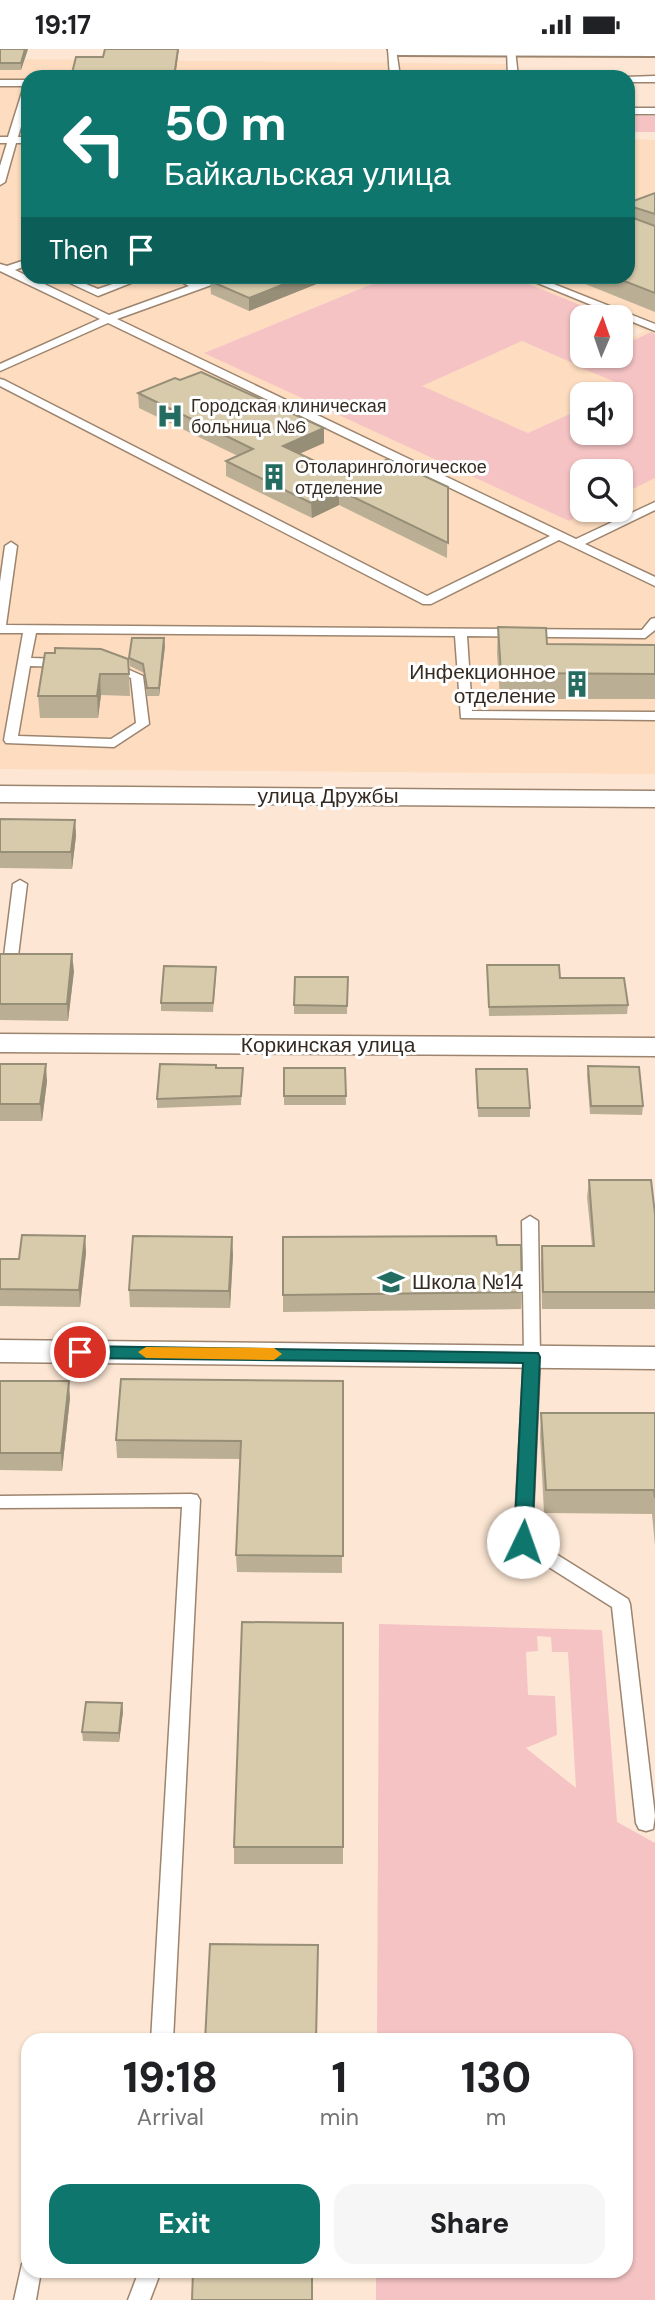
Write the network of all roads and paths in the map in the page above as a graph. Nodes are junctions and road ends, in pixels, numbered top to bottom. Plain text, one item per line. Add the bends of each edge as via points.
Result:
1 (392, 49) edge
2 (399, 49) edge
3 (512, 50) edge
4 (655, 50) edge
5 (394, 70) edge
6 (513, 70) edge
7 (635, 79) edge
8 (655, 79) edge
9 (0, 83) edge
10 (21, 84) edge
11 (635, 111) edge
12 (655, 111) edge
13 (21, 112) edge
14 (0, 140) edge
15 (14, 140) junction
16 (21, 140) edge
17 (0, 182) edge
18 (21, 264) edge
19 (3, 268) edge
20 (21, 277) edge
21 (36, 284) edge
22 (78, 284) edge
23 (122, 284) edge
24 (193, 284) edge
25 (204, 284) edge
26 (545, 284) edge
27 (198, 286) junction
28 (109, 319) junction
29 (655, 328) edge
30 (0, 368) edge
31 (0, 382) edge
32 (655, 505) edge
33 (559, 535) junction
34 (576, 544) junction
35 (11, 546) dead end
36 (655, 582) edge
37 (655, 622) edge
38 (0, 628) edge
39 (30, 629) junction
40 (461, 633) junction
41 (650, 634) edge
42 (24, 662) junction
43 (655, 716) edge
44 (0, 794) edge
45 (655, 799) edge
46 (20, 884) dead end
47 (0, 915) edge
48 (16, 915) junction
49 (10, 956) edge
50 (0, 1043) edge
51 (655, 1047) edge
52 (530, 1221) dead end
53 (0, 1351) edge
54 (532, 1357) junction
55 (655, 1358) edge
56 (0, 1501) edge
57 (646, 1823) dead end
58 (162, 2033) edge
59 (29, 2278) edge
60 (147, 2278) edge
61 (25, 2300) edge
62 (139, 2300) edge

1 - 5 lane
2 - 3 main road
3 - 4 main road
3 - 6 lane
7 - 8 lane
9 - 10 lane
11 - 12 lane
13 - 15 lane
14 - 15 lane
15 - 16 lane
15 - 17 lane
18 - 19 lane
19 - 20 lane
21 - 28 lane
22 - 23 lane via 98,293
24 - 27 lane
25 - 27 lane
26 - 29 lane
27 - 28 lane
28 - 30 lane
28 - 33 lane
31 - 33 lane via 427,601
32 - 34 lane
33 - 34 lane
34 - 36 lane
35 - 38 lane
37 - 41 lane
38 - 39 lane
39 - 40 lane
39 - 42 lane
40 - 41 lane
40 - 43 lane via 466,715
42 - 42 lane via 11,740 114,743 143,724 137,676 105,664
44 - 45 street, улица Дружбы
46 - 48 lane
47 - 48 lane
48 - 49 lane
50 - 51 street, Коркинская улица
52 - 54 lane
53 - 54 street
54 - 55 street
54 - 57 lane via 523,1542 621,1604
56 - 58 lane via 191,1500
59 - 61 lane
60 - 62 lane

